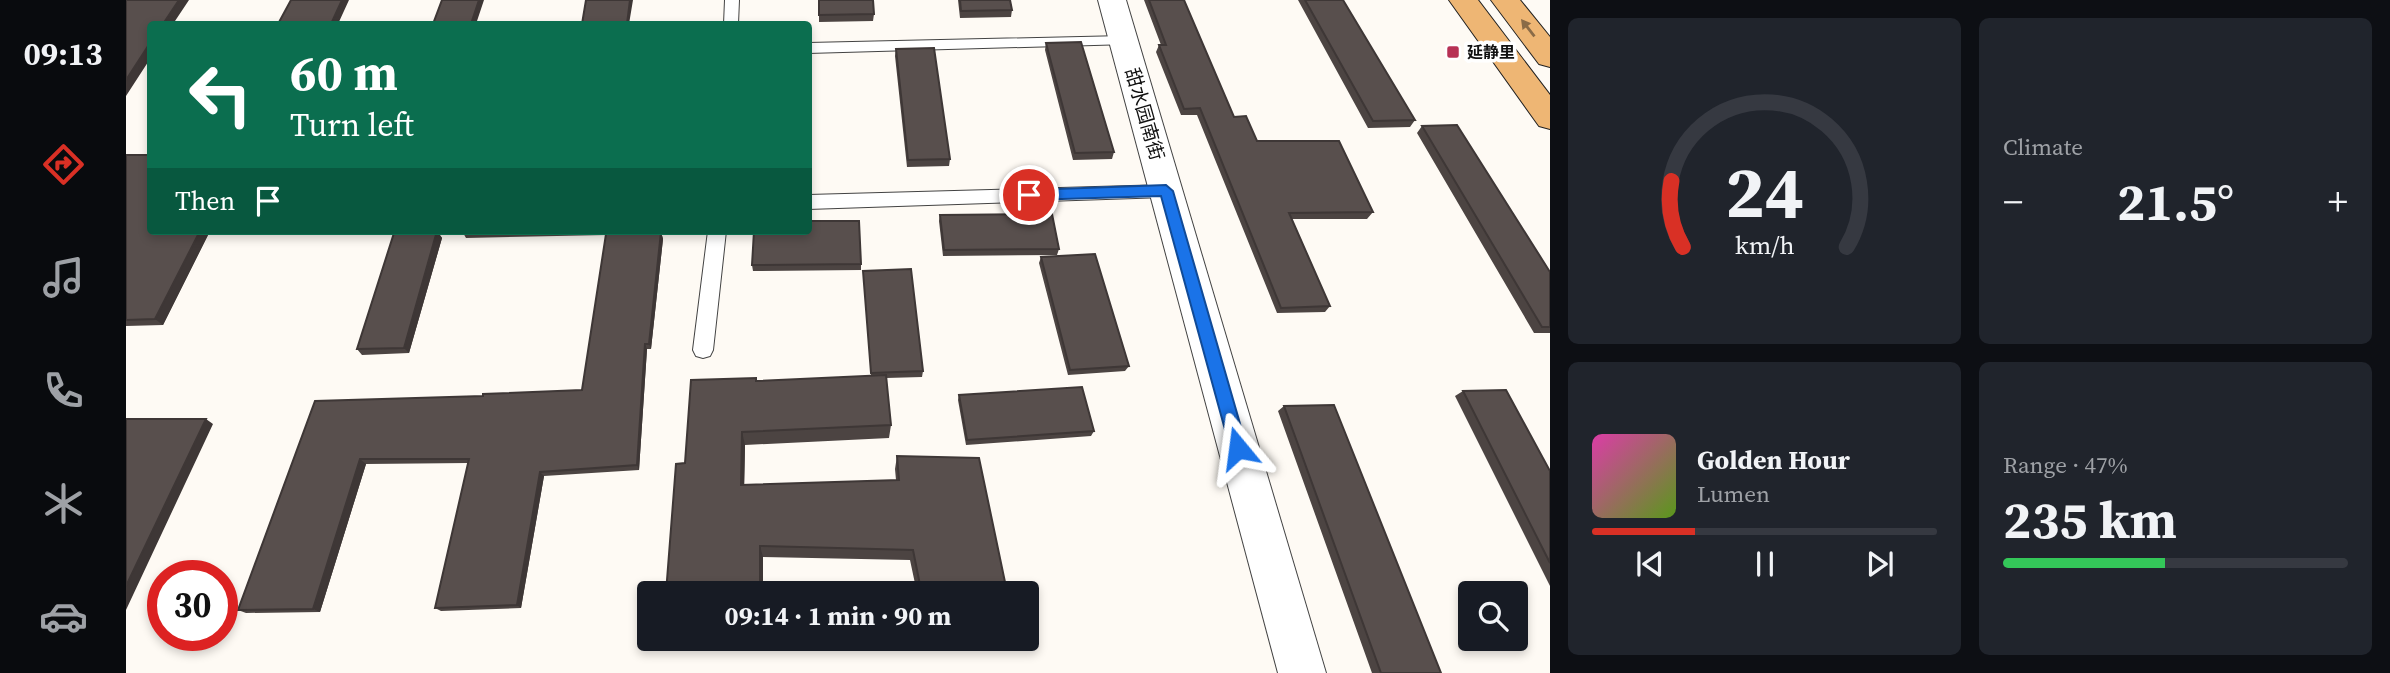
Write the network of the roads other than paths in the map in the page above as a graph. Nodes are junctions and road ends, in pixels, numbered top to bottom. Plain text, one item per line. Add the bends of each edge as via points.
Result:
1 (732, 0) edge
2 (1112, 0) edge
3 (1463, 0) edge
4 (1505, 0) edge
5 (731, 21) edge
6 (1124, 41) junction
7 (812, 48) edge
8 (1550, 57) edge
9 (1550, 118) edge
10 (1166, 191) junction
11 (812, 202) edge
12 (717, 235) edge
13 (703, 350) dead end
14 (1302, 673) edge

1 - 5 lane
2 - 6 street, 甜水园南街
3 - 9 main road
8 -> 4 main road
6 - 7 lane
6 - 10 street, 甜水园南街
10 - 11 lane
10 - 14 street, 甜水园南街
12 - 13 lane

